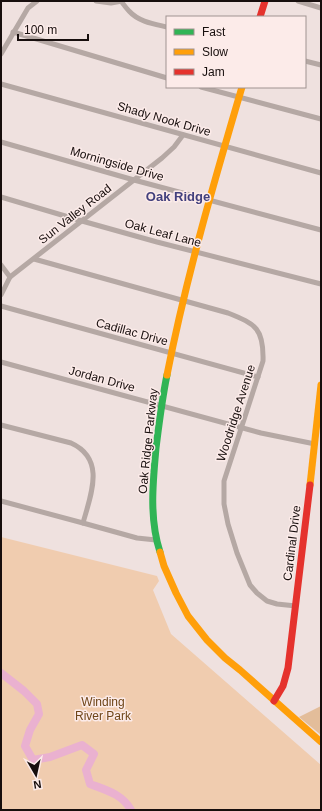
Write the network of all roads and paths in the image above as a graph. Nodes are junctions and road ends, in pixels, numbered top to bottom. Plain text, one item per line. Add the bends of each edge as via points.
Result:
1 (37, 1) edge
2 (96, 1) edge
3 (122, 1) edge
4 (265, 1) edge
5 (298, 1) edge
6 (321, 8) edge
7 (260, 16) edge
8 (166, 27) edge
9 (13, 32) junction
10 (1, 54) edge
11 (306, 61) edge
12 (321, 65) edge
13 (166, 78) edge
14 (1, 84) edge
15 (205, 88) edge
16 (242, 88) edge
17 (239, 97) junction
18 (321, 119) edge
19 (183, 135) junction
20 (1, 142) edge
21 (225, 147) junction
22 (321, 174) edge
23 (134, 180) junction
24 (1, 197) edge
25 (209, 200) junction
26 (82, 221) junction
27 (321, 230) edge
28 (196, 252) junction
29 (34, 259) junction
30 (1, 265) edge
31 (10, 277) junction
32 (321, 284) edge
33 (1, 295) edge
34 (183, 301) junction
35 (1, 306) edge
36 (171, 354) junction
37 (1, 362) edge
38 (258, 378) junction
39 (321, 385) edge
40 (161, 406) junction
41 (1, 426) edge
42 (241, 427) junction
43 (315, 444) junction
44 (1, 501) edge
45 (83, 523) junction
46 (156, 540) junction
47 (296, 606) junction
48 (274, 701) junction
49 (321, 742) edge

1 - 9 street via 28,8
2 - 3 street
3 - 8 street via 133,15 146,22
4 - 7 main road
5 - 6 street
9 - 10 street
9 - 13 street
11 - 12 street
14 - 19 street, Shady Nook Drive
15 - 17 street
16 - 17 main road, Oak Ridge Parkway
17 - 18 street
17 - 21 main road, Oak Ridge Parkway
19 - 21 street, Shady Nook Drive
19 - 23 street, Sun Valley Road via 174,147
20 - 23 street, Morningside Drive
21 - 22 street, Shady Nook Drive
21 - 25 main road, Oak Ridge Parkway
23 - 25 street, Morningside Drive
23 - 26 street, Sun Valley Road
24 - 26 street, Oak Leaf Lane
25 - 27 street, Morningside Drive
25 - 28 main road, Oak Ridge Parkway
26 - 28 street, Oak Leaf Lane
26 - 29 street, Sun Valley Road
28 - 32 street, Oak Leaf Lane
28 - 34 main road, Oak Ridge Parkway
29 - 31 street, Sun Valley Road
29 - 34 street, Woodridge Avenue
30 - 31 street
31 - 33 street, Sun Valley Road
34 - 36 main road, Oak Ridge Parkway
34 - 38 street, Woodridge Avenue via 237,317 259,332 264,347
35 - 36 street, Cadillac Drive
36 - 38 street, Cadillac Drive
36 - 40 main road, Oak Ridge Parkway
37 - 40 street, Jordan Drive
38 - 42 street, Woodridge Avenue
39 - 43 main road, Cardinal Drive
40 - 42 street, Jordan Drive
40 - 46 main road, Oak Ridge Parkway via 153,495
41 - 45 street via 72,443 88,456 92,463 93,488
42 - 43 street, Jordan Drive
42 - 47 street, Woodridge Avenue via 224,481 224,504 237,554 250,585 257,593 272,603
43 - 47 main road, Cardinal Drive
44 - 45 street
45 - 46 street via 138,538
46 - 48 main road, Oak Ridge Parkway via 164,566 188,616 225,658
47 - 48 main road, Cardinal Drive via 288,668 283,686
48 - 49 main road, Oak Ridge Parkway

